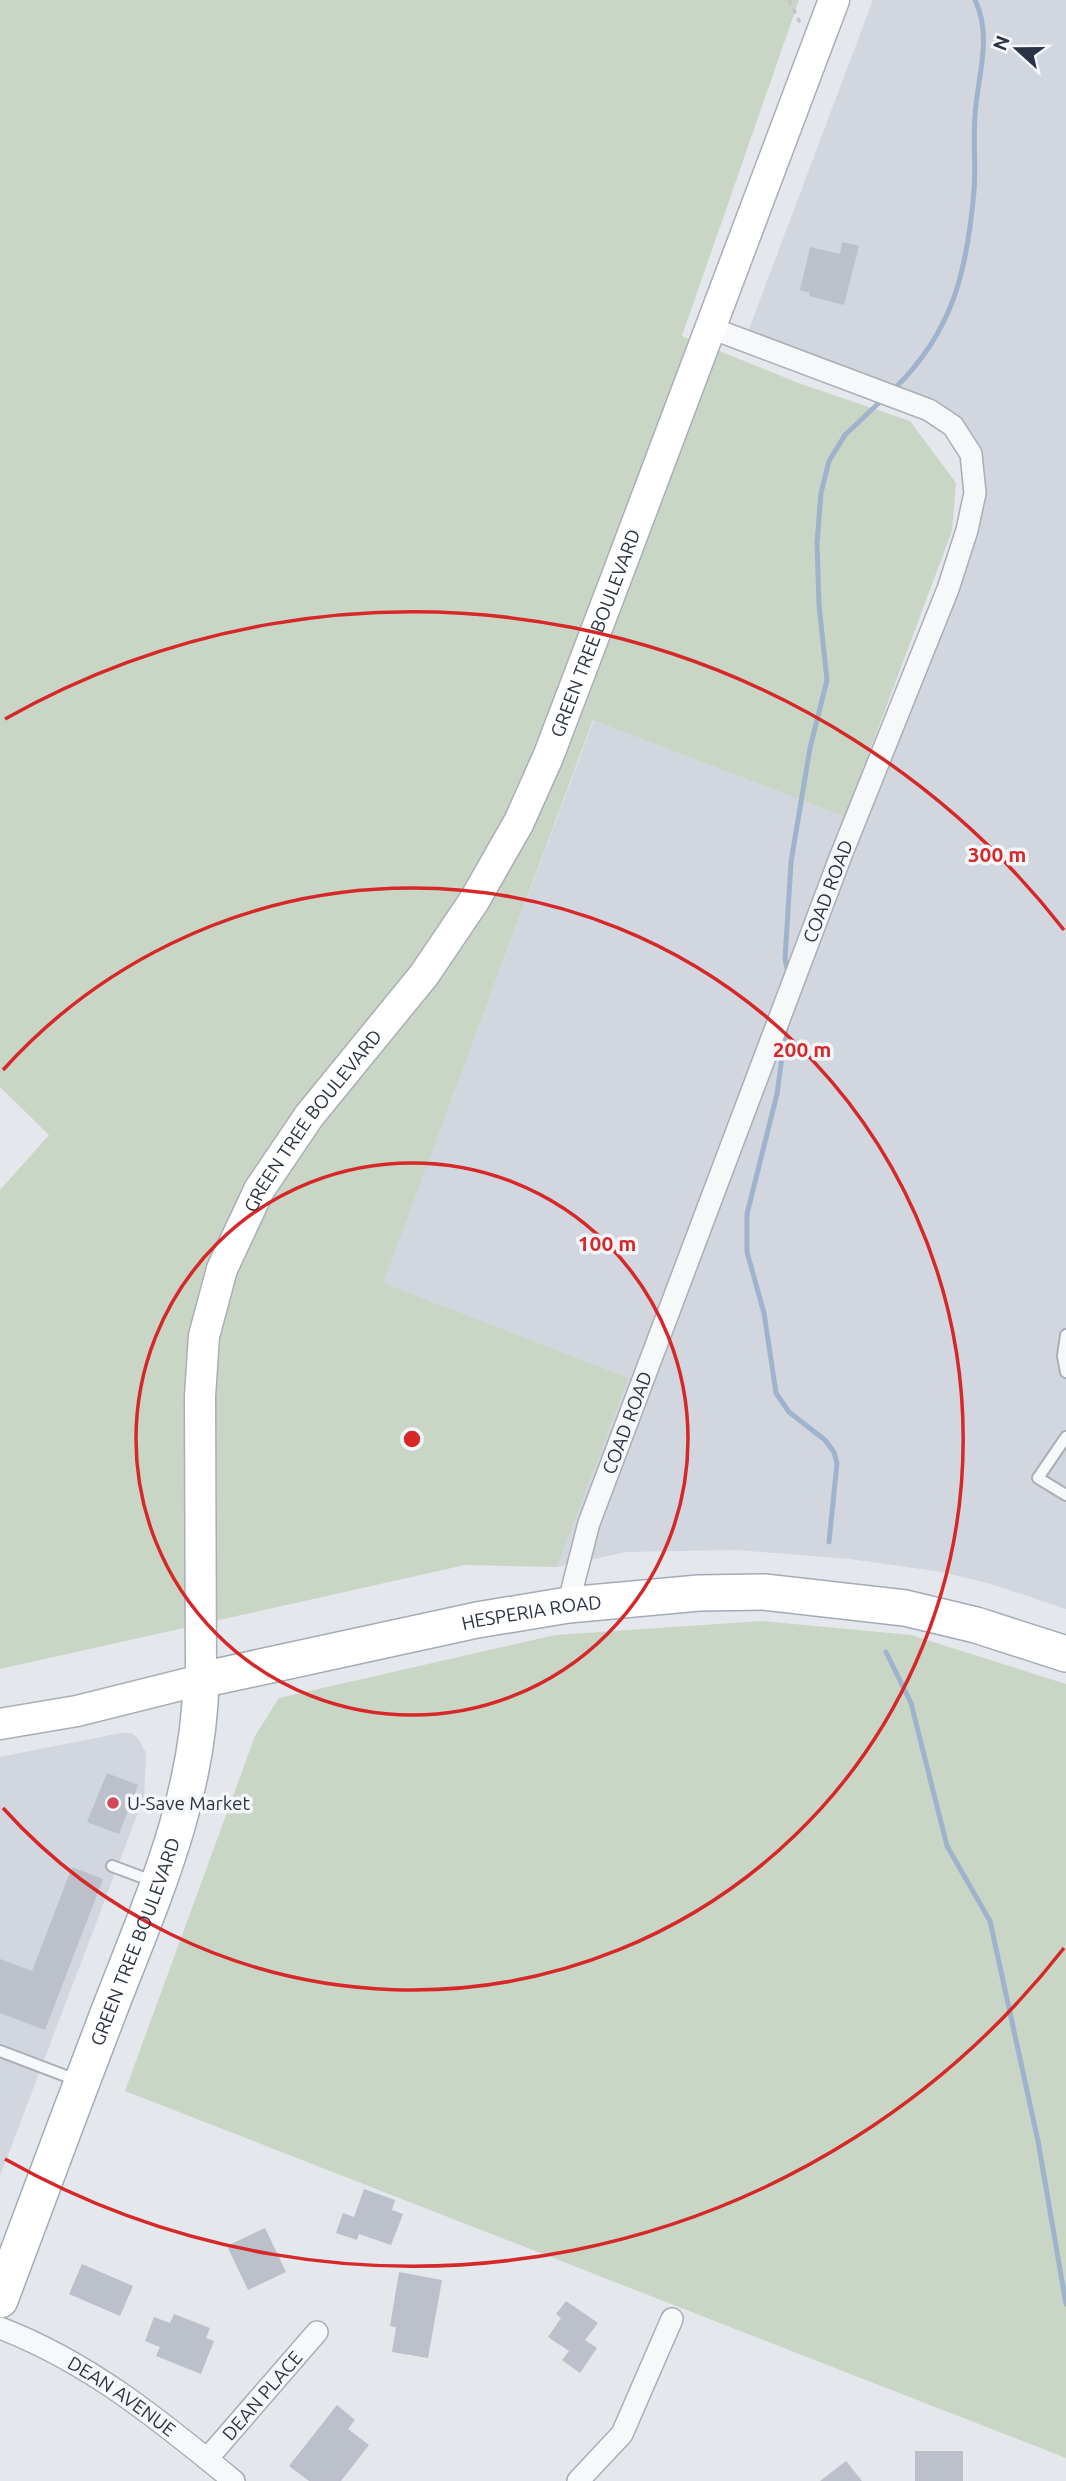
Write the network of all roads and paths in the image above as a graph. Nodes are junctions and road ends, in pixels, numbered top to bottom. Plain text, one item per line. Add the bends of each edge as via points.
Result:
1 (834, 0) edge
2 (711, 328) junction
3 (1066, 1335) edge
4 (1066, 1372) edge
5 (1066, 1437) edge
6 (1066, 1495) edge
7 (568, 1605) junction
8 (1066, 1654) edge
9 (201, 1680) junction
10 (0, 1724) edge
11 (112, 1866) dead end
12 (158, 1884) junction
13 (0, 2051) edge
14 (82, 2082) junction
15 (6, 2265) edge
16 (0, 2300) edge
17 (672, 2319) dead end
18 (0, 2328) edge
19 (317, 2332) dead end
20 (207, 2459) junction
21 (234, 2481) edge
22 (578, 2481) edge

1 - 2 main road, GREEN TREE BOULEVARD
2 - 7 street, COAD ROAD via 929,410 953,426 971,454 975,493 948,589 840,858 589,1523
2 - 9 main road, GREEN TREE BOULEVARD via 519,822 424,975 309,1116 259,1190 222,1269 204,1336 200,1396
3 - 4 lane
5 - 6 lane via 1038,1478
7 - 8 main road, HESPERIA ROAD via 699,1592 764,1592 905,1608
7 - 9 main road, HESPERIA ROAD via 477,1620
9 - 10 main road, HESPERIA ROAD via 77,1711
9 - 12 main road, GREEN TREE BOULEVARD via 192,1779
11 - 12 lane
12 - 14 main road, GREEN TREE BOULEVARD
13 - 14 lane
14 - 15 main road, GREEN TREE BOULEVARD
15 - 16 main road, GREEN TREE BOULEVARD
17 - 22 street via 622,2434
18 - 20 street, DEAN AVENUE via 77,2362
19 - 20 street, DEAN PLACE
20 - 21 street, DEAN AVENUE

